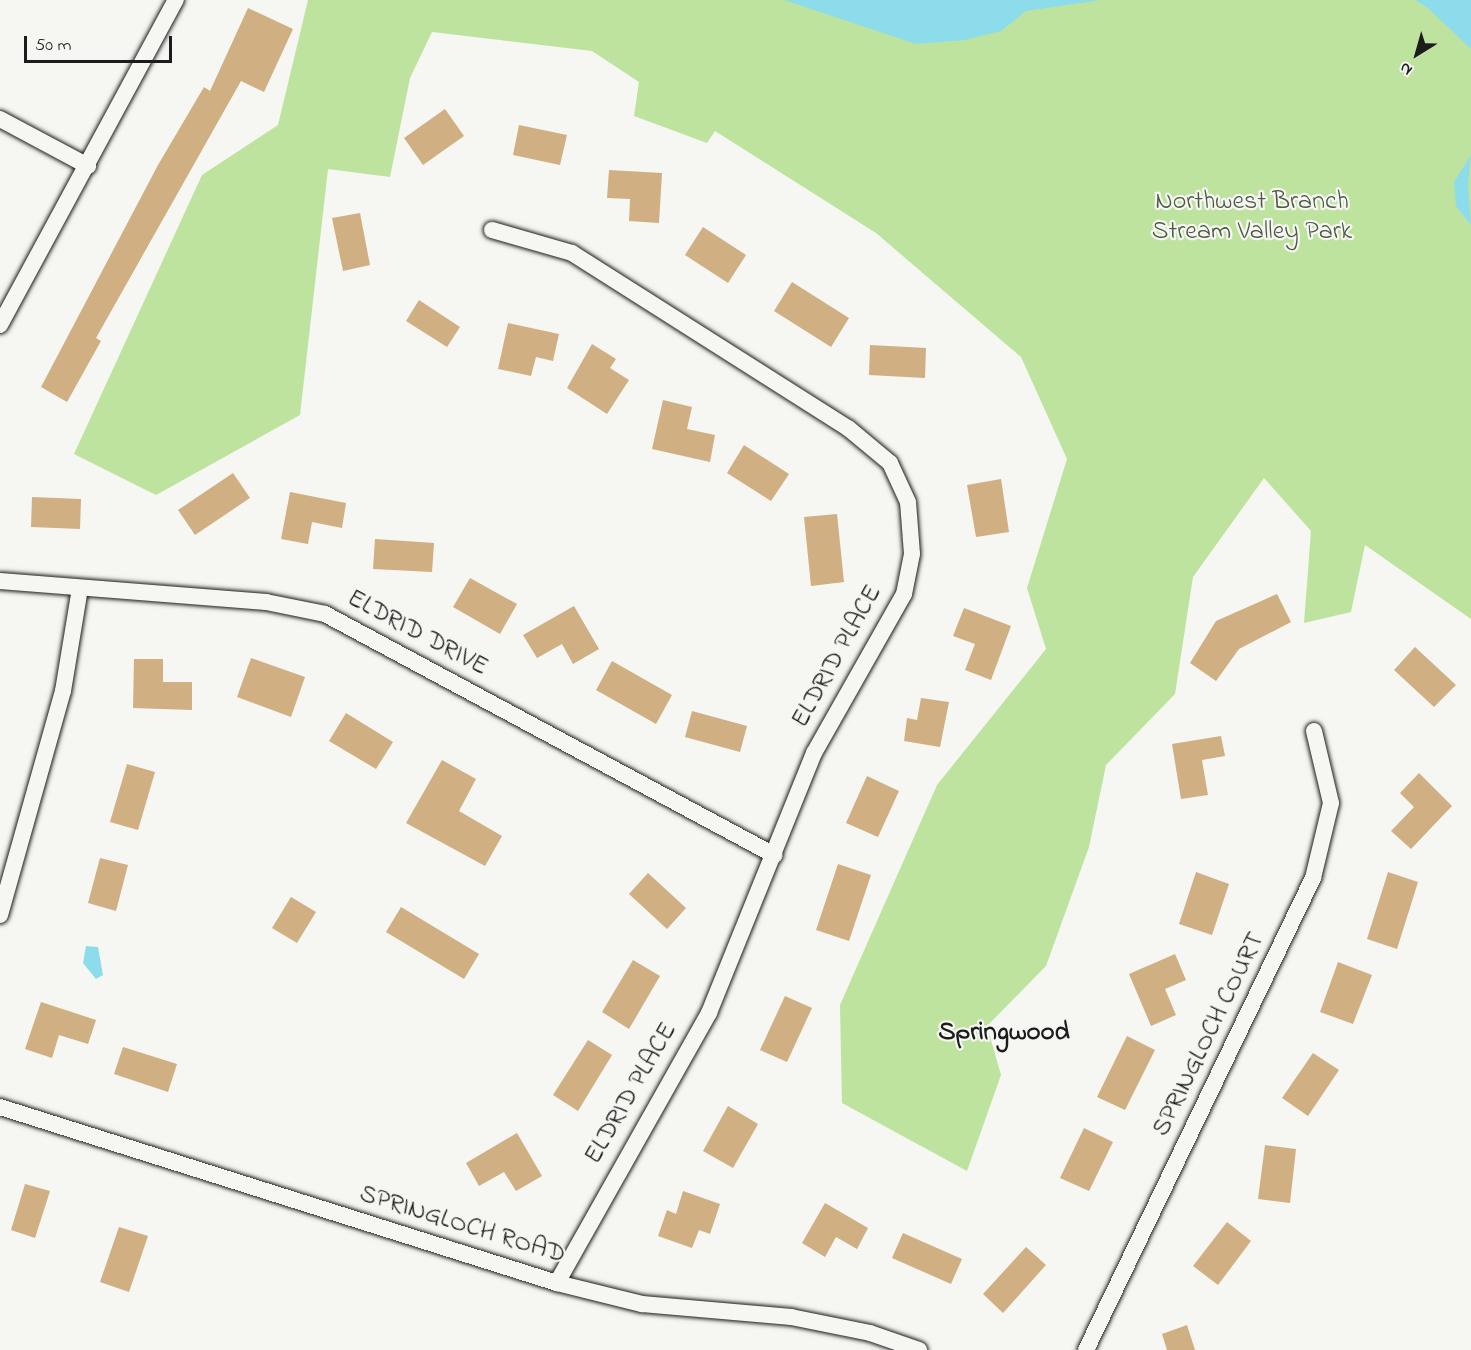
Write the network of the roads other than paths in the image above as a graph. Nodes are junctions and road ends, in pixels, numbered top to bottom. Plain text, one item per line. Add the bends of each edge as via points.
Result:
1 (176, 0) edge
2 (0, 119) edge
3 (88, 166) junction
4 (492, 230) dead end
5 (0, 325) edge
6 (0, 582) edge
7 (80, 588) junction
8 (1314, 731) dead end
9 (774, 855) junction
10 (0, 915) edge
11 (0, 1107) edge
12 (557, 1283) junction
13 (919, 1350) edge
14 (1086, 1350) edge

1 - 3 street
2 - 3 street
3 - 5 street
4 - 9 street, ELDRID PLACE via 572,254 848,428 890,463 908,502 912,554 904,594 814,753
6 - 7 street, ELDRID DRIVE
7 - 9 street, ELDRID DRIVE via 266,602 325,614
7 - 10 street via 63,691
8 - 14 street, SPRINGLOCH COURT via 1331,803 1313,878
9 - 12 street, ELDRID PLACE via 709,1013
11 - 12 street, SPRINGLOCH ROAD
12 - 13 street, SPRINGLOCH ROAD via 642,1304 791,1317 870,1333

